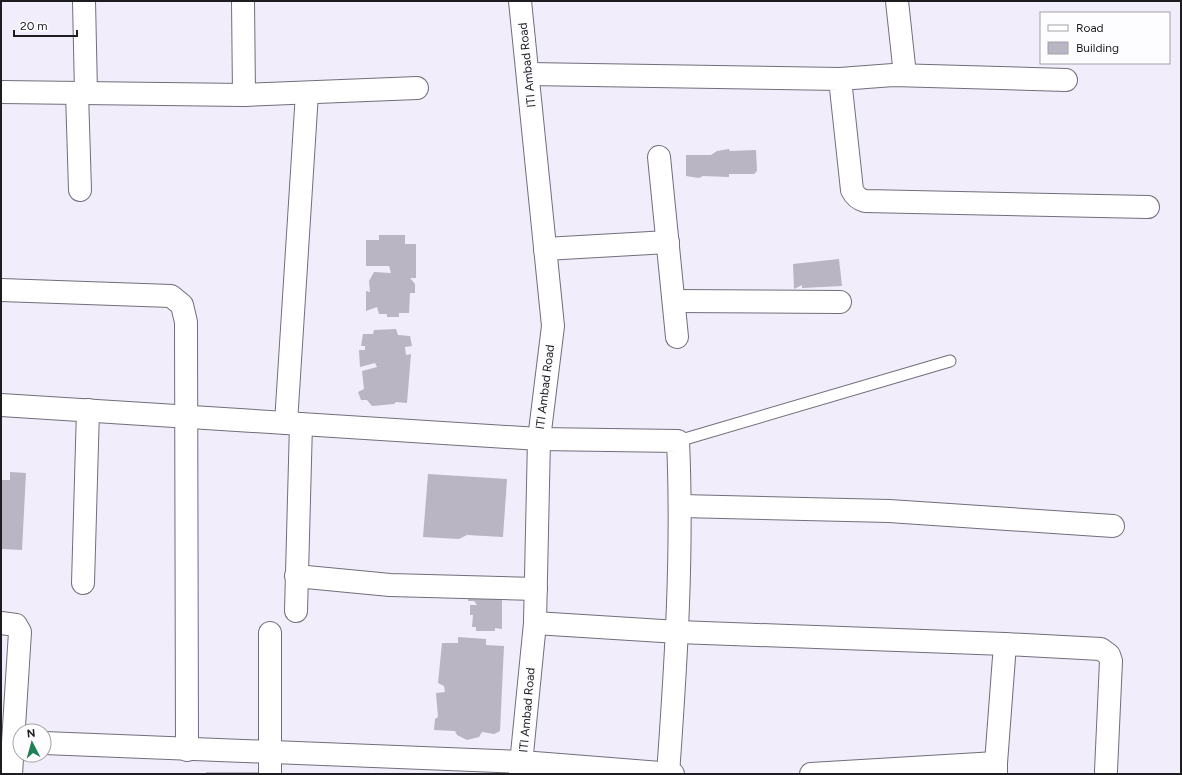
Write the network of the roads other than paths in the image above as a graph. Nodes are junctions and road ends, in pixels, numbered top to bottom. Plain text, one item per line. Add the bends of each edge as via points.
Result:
1 (84, 1) edge
2 (243, 1) edge
3 (520, 1) edge
4 (897, 1) edge
5 (528, 74) junction
6 (905, 75) junction
7 (840, 79) junction
8 (1066, 80) dead end
9 (417, 88) dead end
10 (1, 92) edge
11 (307, 92) junction
12 (81, 93) junction
13 (244, 95) junction
14 (659, 157) dead end
15 (80, 190) dead end
16 (1148, 207) dead end
17 (668, 242) junction
18 (545, 249) junction
19 (1, 290) edge
20 (674, 301) junction
21 (840, 302) dead end
22 (677, 337) dead end
23 (950, 362) dead end
24 (1, 405) edge
25 (88, 410) junction
26 (187, 417) junction
27 (293, 423) junction
28 (539, 439) junction
29 (678, 441) junction
30 (681, 506) junction
31 (1113, 526) dead end
32 (296, 576) junction
33 (83, 582) dead end
34 (536, 589) junction
35 (296, 611) dead end
36 (1, 623) edge
37 (535, 623) junction
38 (678, 632) junction
39 (270, 633) dead end
40 (1005, 644) junction
41 (11, 741) edge
42 (52, 742) edge
43 (187, 750) junction
44 (271, 751) junction
45 (521, 768) edge
46 (996, 769) edge
47 (1106, 771) dead end
48 (11, 774) edge
49 (270, 774) edge
50 (668, 774) edge
51 (673, 774) edge
52 (812, 774) edge

1 - 12 street
2 - 13 street
3 - 5 street, ITI Ambad Road
4 - 6 street
5 - 7 street
5 - 18 street, ITI Ambad Road
6 - 7 street
6 - 8 street
7 - 16 street via 852,190 859,199
9 - 11 street
10 - 12 street
11 - 13 street
11 - 27 street
12 - 13 street
12 - 15 street
14 - 17 street
17 - 18 street
17 - 20 street
18 - 28 street, ITI Ambad Road via 553,326
19 - 26 street via 171,296 182,305 186,322
20 - 21 street
20 - 22 street
23 - 29 lane
24 - 25 street
25 - 26 street
25 - 33 street
26 - 27 street
26 - 43 street
27 - 28 street
27 - 32 street
28 - 29 street
28 - 34 street, ITI Ambad Road
29 - 30 street
30 - 31 street via 889,511
30 - 38 street
32 - 34 street via 390,585
32 - 35 street
34 - 37 street, ITI Ambad Road
36 - 41 street via 16,625 20,632
37 - 38 street
37 - 45 street, ITI Ambad Road
38 - 40 street
38 - 50 street
39 - 44 street
40 - 46 street
40 - 47 street via 1101,649 1109,656 1111,661
41 - 48 street
42 - 43 street
43 - 44 street
44 - 45 street
44 - 49 street
45 - 50 street
46 - 52 street
50 - 51 street

